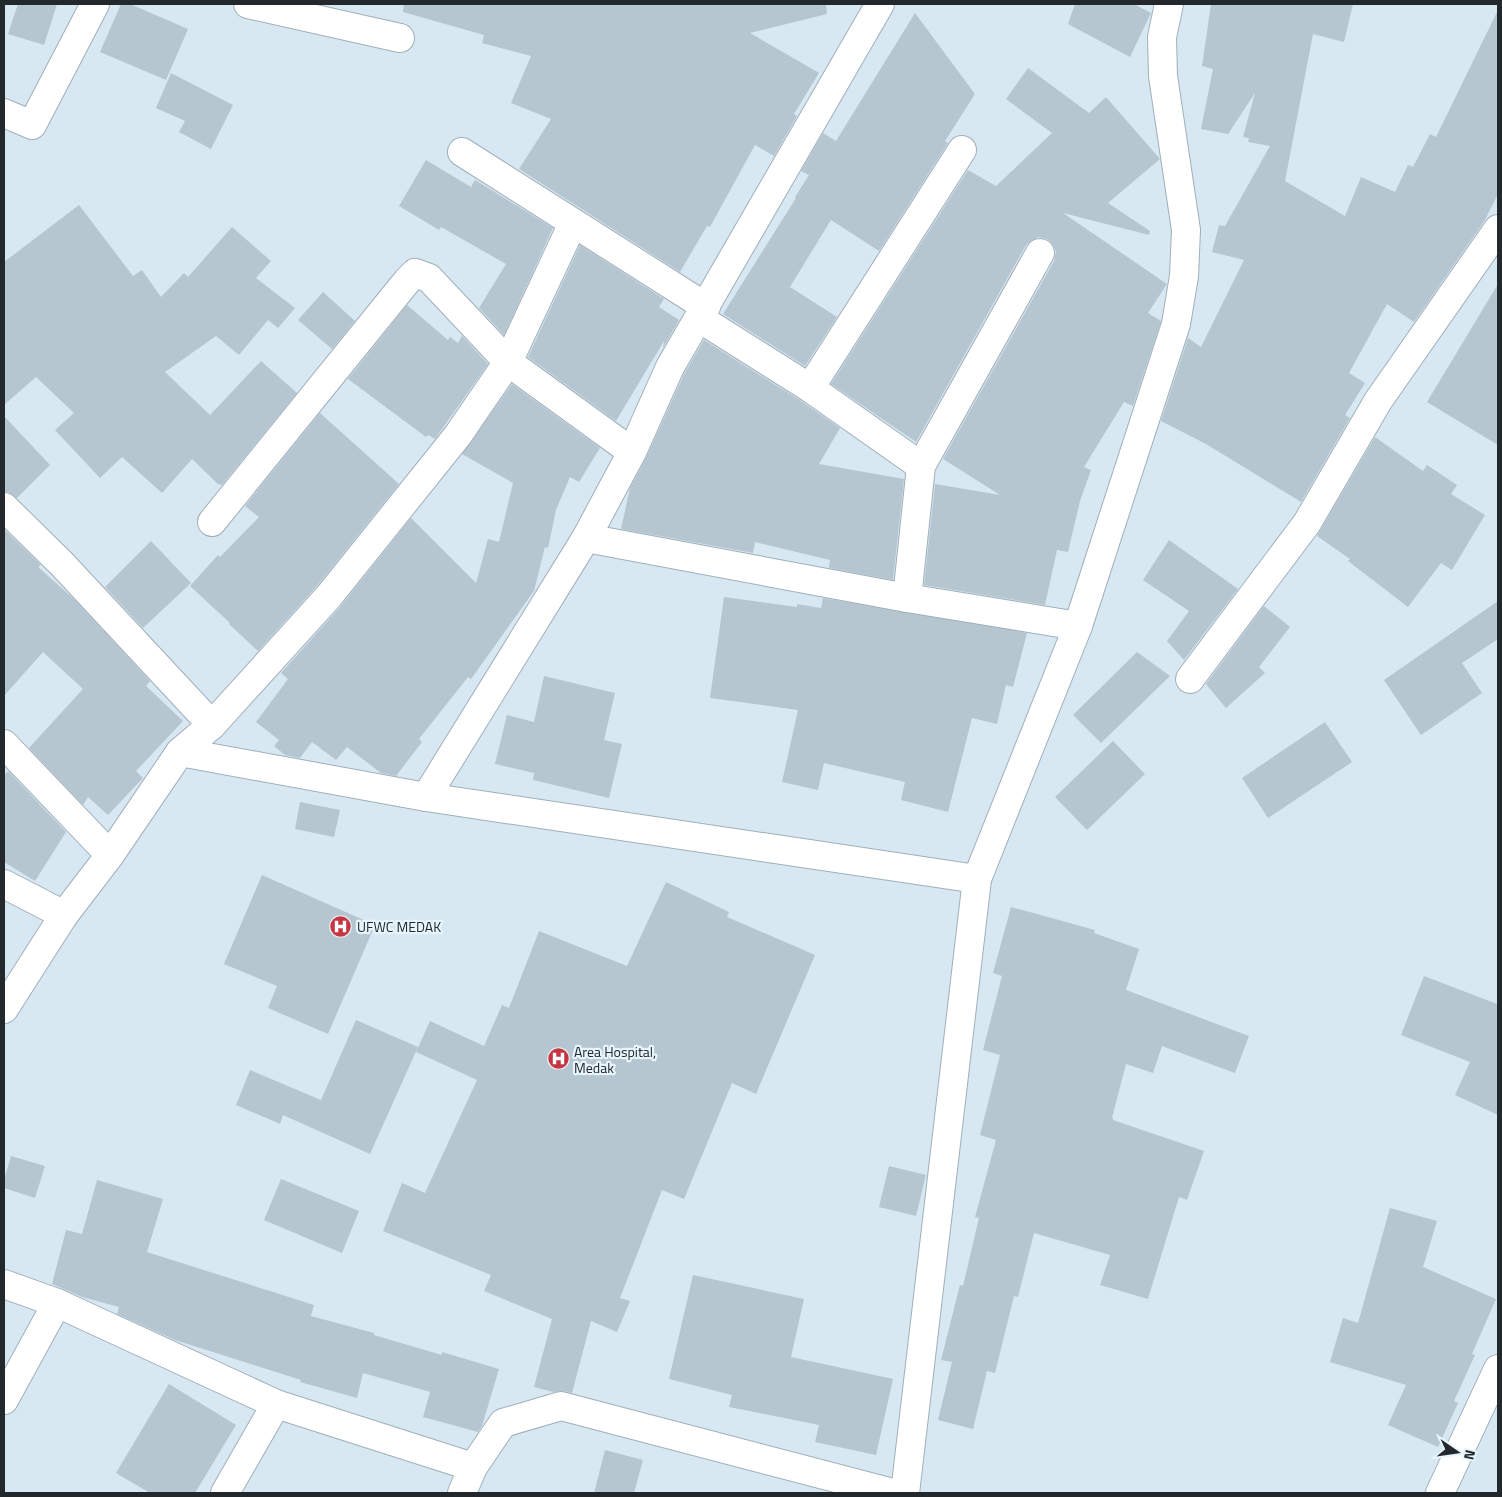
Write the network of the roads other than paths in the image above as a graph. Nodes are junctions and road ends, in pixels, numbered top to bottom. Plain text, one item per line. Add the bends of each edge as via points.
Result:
1 (95, 4) edge
2 (248, 4) edge
3 (880, 4) edge
4 (1169, 4) edge
5 (400, 38) dead end
6 (4, 113) edge
7 (962, 150) dead end
8 (462, 152) dead end
9 (573, 223) junction
10 (1498, 229) edge
11 (1040, 253) dead end
12 (702, 312) junction
13 (508, 362) junction
14 (810, 388) junction
15 (632, 452) junction
16 (921, 466) junction
17 (4, 507) edge
18 (212, 522) dead end
19 (586, 538) junction
20 (906, 598) junction
21 (1078, 626) junction
22 (1190, 679) dead end
23 (212, 725) junction
24 (4, 744) edge
25 (180, 752) junction
26 (426, 797) junction
27 (110, 855) junction
28 (977, 879) junction
29 (4, 884) edge
30 (64, 915) junction
31 (4, 1009) edge
32 (4, 1284) edge
33 (57, 1304) junction
34 (1498, 1369) edge
35 (4, 1400) edge
36 (276, 1404) junction
37 (473, 1467) junction
38 (225, 1493) edge
39 (462, 1493) edge
40 (892, 1493) edge
41 (905, 1493) edge
42 (1440, 1493) edge

1 - 6 street via 32,125
2 - 5 street
3 - 12 street
4 - 21 street via 1162,37 1163,76 1186,230 1184,276 1173,333
7 - 14 street
8 - 9 street
9 - 12 street
9 - 13 street
10 - 22 street via 1378,400 1307,523
11 - 16 street
12 - 14 street
12 - 15 street via 670,367
13 - 15 street
13 - 18 street via 429,278 416,274 407,281
13 - 23 street via 458,435 329,596
14 - 16 street
15 - 19 street
16 - 20 street
17 - 23 street via 62,564
19 - 20 street
19 - 26 street
20 - 21 street
21 - 28 street
23 - 25 street
24 - 27 street
25 - 26 street
25 - 27 street
26 - 28 street
27 - 30 street
28 - 41 street
29 - 30 street
30 - 31 street
32 - 33 street
33 - 35 street
33 - 36 street
34 - 42 street
36 - 37 street
36 - 38 street
37 - 39 street
37 - 40 street via 503,1423 561,1406

